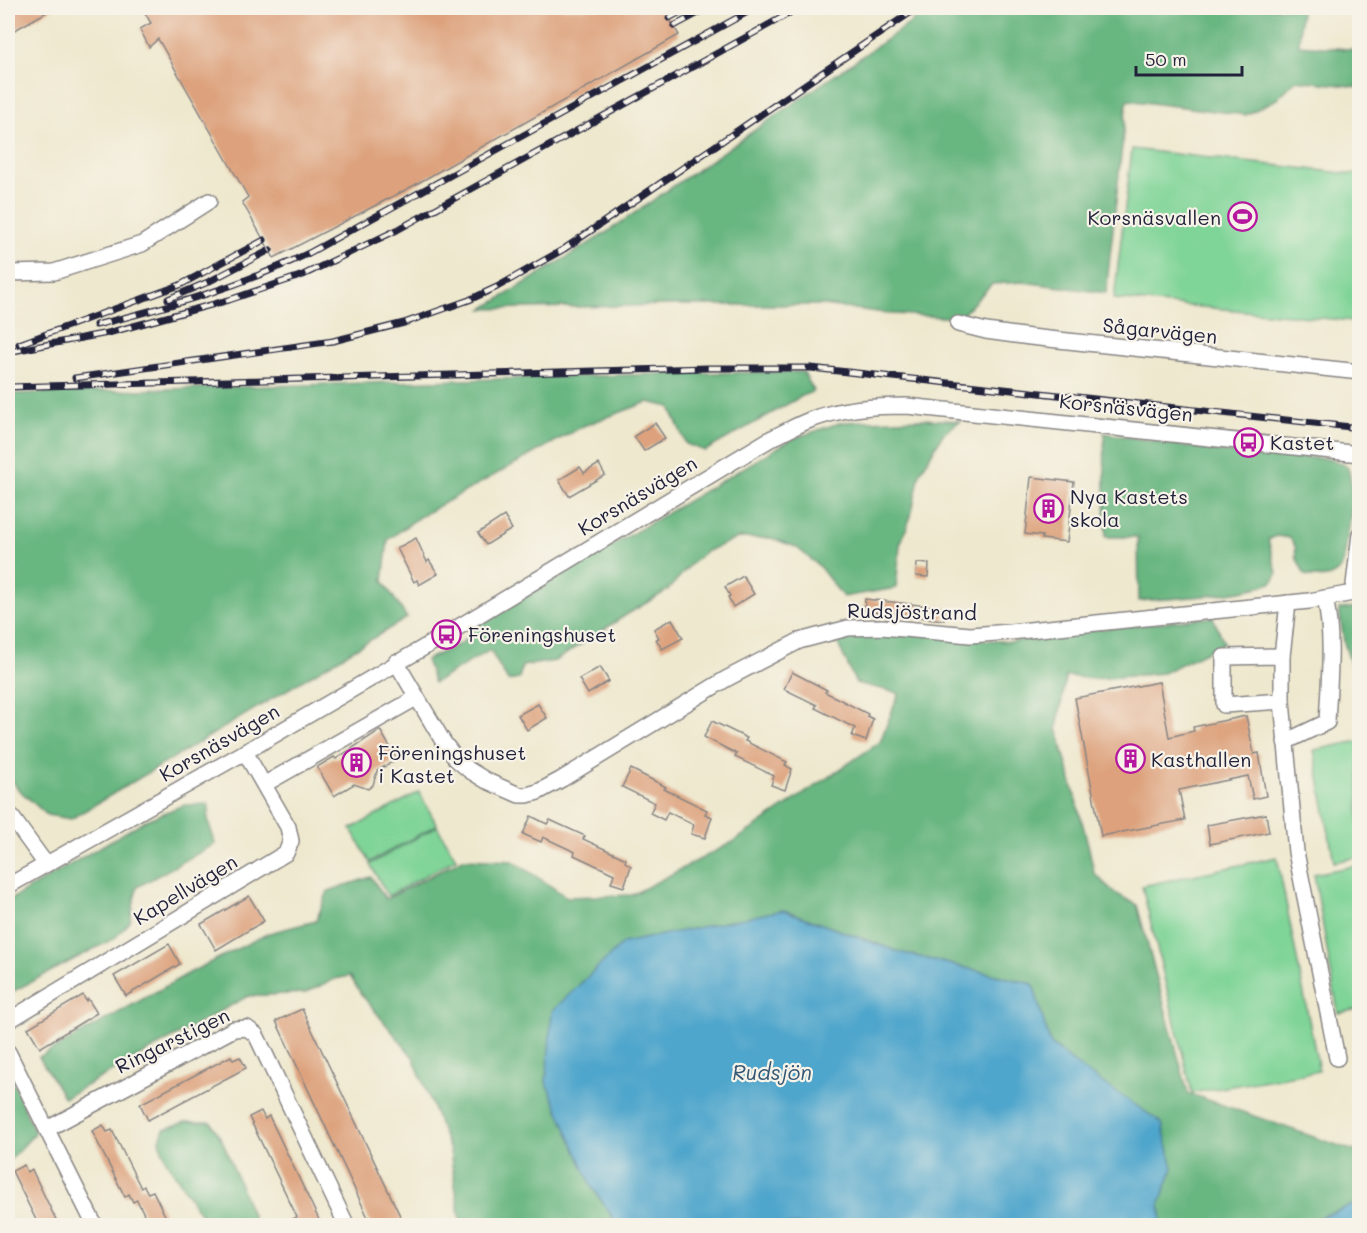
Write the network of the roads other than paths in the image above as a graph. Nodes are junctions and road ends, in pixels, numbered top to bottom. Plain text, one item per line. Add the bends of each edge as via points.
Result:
1 (209, 201) dead end
2 (8, 273) edge
3 (958, 324) dead end
4 (1359, 372) edge
5 (1359, 454) edge
6 (1359, 534) edge
7 (1356, 595) edge
8 (1325, 598) junction
9 (1288, 603) junction
10 (1282, 656) junction
11 (396, 662) junction
12 (416, 698) junction
13 (1282, 701) junction
14 (1285, 742) junction
15 (245, 752) junction
16 (265, 784) junction
17 (8, 812) edge
18 (45, 863) junction
19 (8, 886) edge
20 (8, 1021) edge
21 (8, 1052) edge
22 (1337, 1058) dead end
23 (47, 1129) junction
24 (95, 1226) edge
25 (347, 1226) edge

1 - 2 street via 142,244 54,272
3 - 4 street, Sågarvägen via 1030,337
5 - 11 street, Korsnäsvägen via 907,406 845,410 810,420 772,438
6 - 7 street
7 - 8 street, Rudsjöstrand
8 - 9 street, Rudsjöstrand
8 - 14 street via 1330,673 1327,722
9 - 10 street
9 - 12 street, Rudsjöstrand via 969,635 882,627 827,633 799,641 734,675 553,784 527,795 487,781 462,765
10 - 13 street
10 - 13 street via 1224,657 1224,705
11 - 12 street, Rudsjöstrand
11 - 15 street, Korsnäsvägen
12 - 16 street
13 - 14 street
14 - 22 street via 1296,852
15 - 16 street, Kapellvägen
15 - 18 street, Korsnäsvägen
16 - 20 street, Kapellvägen via 288,827 291,841 286,853
17 - 18 street
18 - 19 street, Korsnäsvägen
21 - 23 street
23 - 24 street
23 - 25 street, Ringarstigen via 234,1029 247,1028 260,1041

